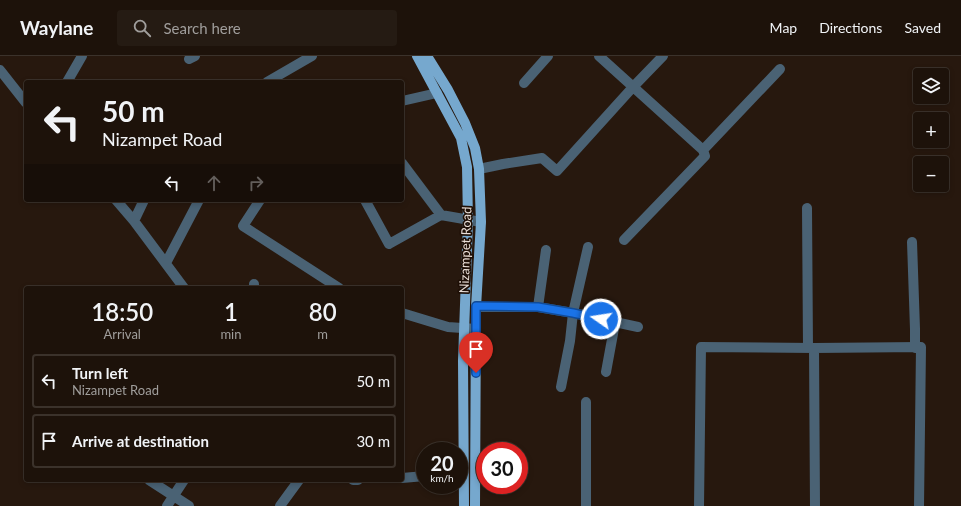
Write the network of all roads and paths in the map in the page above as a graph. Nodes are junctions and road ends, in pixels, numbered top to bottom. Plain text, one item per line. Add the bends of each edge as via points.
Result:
1 (82, 56) edge
2 (312, 56) edge
3 (416, 56) edge
4 (428, 56) edge
5 (548, 56) edge
6 (599, 56) edge
7 (663, 56) edge
8 (780, 69) dead end
9 (0, 70) edge
10 (68, 80) edge
11 (270, 80) edge
12 (524, 84) dead end
13 (633, 87) junction
14 (436, 93) junction
15 (24, 100) edge
16 (404, 101) edge
17 (703, 150) junction
18 (404, 166) edge
19 (479, 170) junction
20 (118, 202) edge
21 (143, 202) edge
22 (198, 202) edge
23 (259, 202) edge
24 (366, 202) edge
25 (807, 208) dead end
26 (441, 215) junction
27 (468, 220) junction
28 (134, 221) junction
29 (481, 222) junction
30 (624, 240) dead end
31 (912, 242) dead end
32 (588, 247) dead end
33 (546, 250) dead end
34 (166, 263) junction
35 (183, 286) edge
36 (336, 286) edge
37 (476, 306) junction
38 (538, 307) junction
39 (573, 313) junction
40 (404, 314) edge
41 (615, 323) junction
42 (638, 328) dead end
43 (464, 329) junction
44 (476, 330) junction
45 (811, 348) junction
46 (915, 348) junction
47 (606, 372) dead end
48 (561, 387) dead end
49 (586, 402) dead end
50 (462, 442) edge
51 (476, 442) edge
52 (476, 474) joint
53 (468, 475) edge
54 (416, 477) edge
55 (404, 478) edge
56 (152, 482) edge
57 (183, 482) edge
58 (298, 482) edge
59 (463, 494) edge
60 (173, 496) junction
61 (167, 506) edge
62 (189, 506) edge
63 (280, 506) edge
64 (464, 506) edge
65 (475, 506) edge
66 (586, 506) edge
67 (700, 506) edge
68 (814, 506) edge
69 (919, 506) edge

1 - 10 street
2 - 11 street
3 - 14 main road, Nizampet Road
4 - 19 main road, Nizampet Road via 465,123 475,148
5 - 12 street
6 - 13 street
7 - 13 street
8 - 17 street
9 - 15 street
13 - 17 street
13 - 19 street via 558,171 542,158
14 - 16 street
14 - 27 main road, Nizampet Road via 461,138 467,167
17 - 30 street via 705,156
18 - 26 street
19 - 29 main road, Nizampet Road
20 - 28 street
21 - 28 street
22 - 34 street
23 - 36 street via 243,226
24 - 26 street via 390,244
25 - 45 street
26 - 27 street
27 - 29 street
27 - 43 main road, Nizampet Road
28 - 34 street
29 - 37 main road, Nizampet Road
31 - 46 street
32 - 39 street
33 - 38 street
34 - 35 street
37 - 38 street
37 - 44 main road, Nizampet Road
38 - 39 street
39 - 41 street
39 - 48 street
40 - 43 street via 448,327
41 - 42 street
41 - 47 street
43 - 44 street
43 - 50 main road, Nizampet Road
44 - 51 main road, Nizampet Road
45 - 46 street
45 - 67 street via 701,347
45 - 68 street
46 - 69 street via 921,348
49 - 66 street
52 - 53 street
52 - 65 main road, Nizampet Road
54 - 55 street
56 - 60 street
57 - 60 street
58 - 63 street
59 - 64 main road, Nizampet Road
60 - 61 street
60 - 62 street

